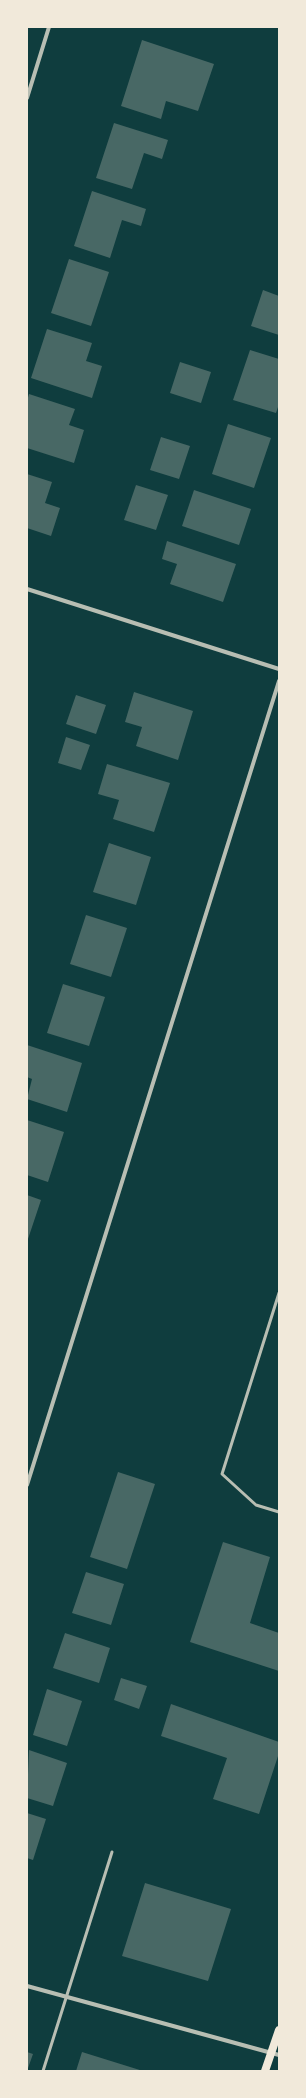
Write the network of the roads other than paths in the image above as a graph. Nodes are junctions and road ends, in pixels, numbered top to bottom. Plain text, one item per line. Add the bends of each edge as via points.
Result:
1 (49, 27) edge
2 (27, 98) edge
3 (27, 589) edge
4 (279, 669) edge
5 (279, 681) edge
6 (279, 1293) edge
7 (27, 1485) edge
8 (279, 1512) edge
9 (112, 1852) dead end
10 (27, 1986) edge
11 (67, 1997) junction
12 (279, 2030) edge
13 (275, 2054) edge
14 (44, 2071) edge
15 (266, 2071) edge

1 - 2 street
3 - 4 street
5 - 7 street
6 - 8 lane via 222,1474 256,1505
9 - 11 lane
10 - 11 street
11 - 13 street
11 - 14 lane
12 - 13 main road
13 - 15 main road

